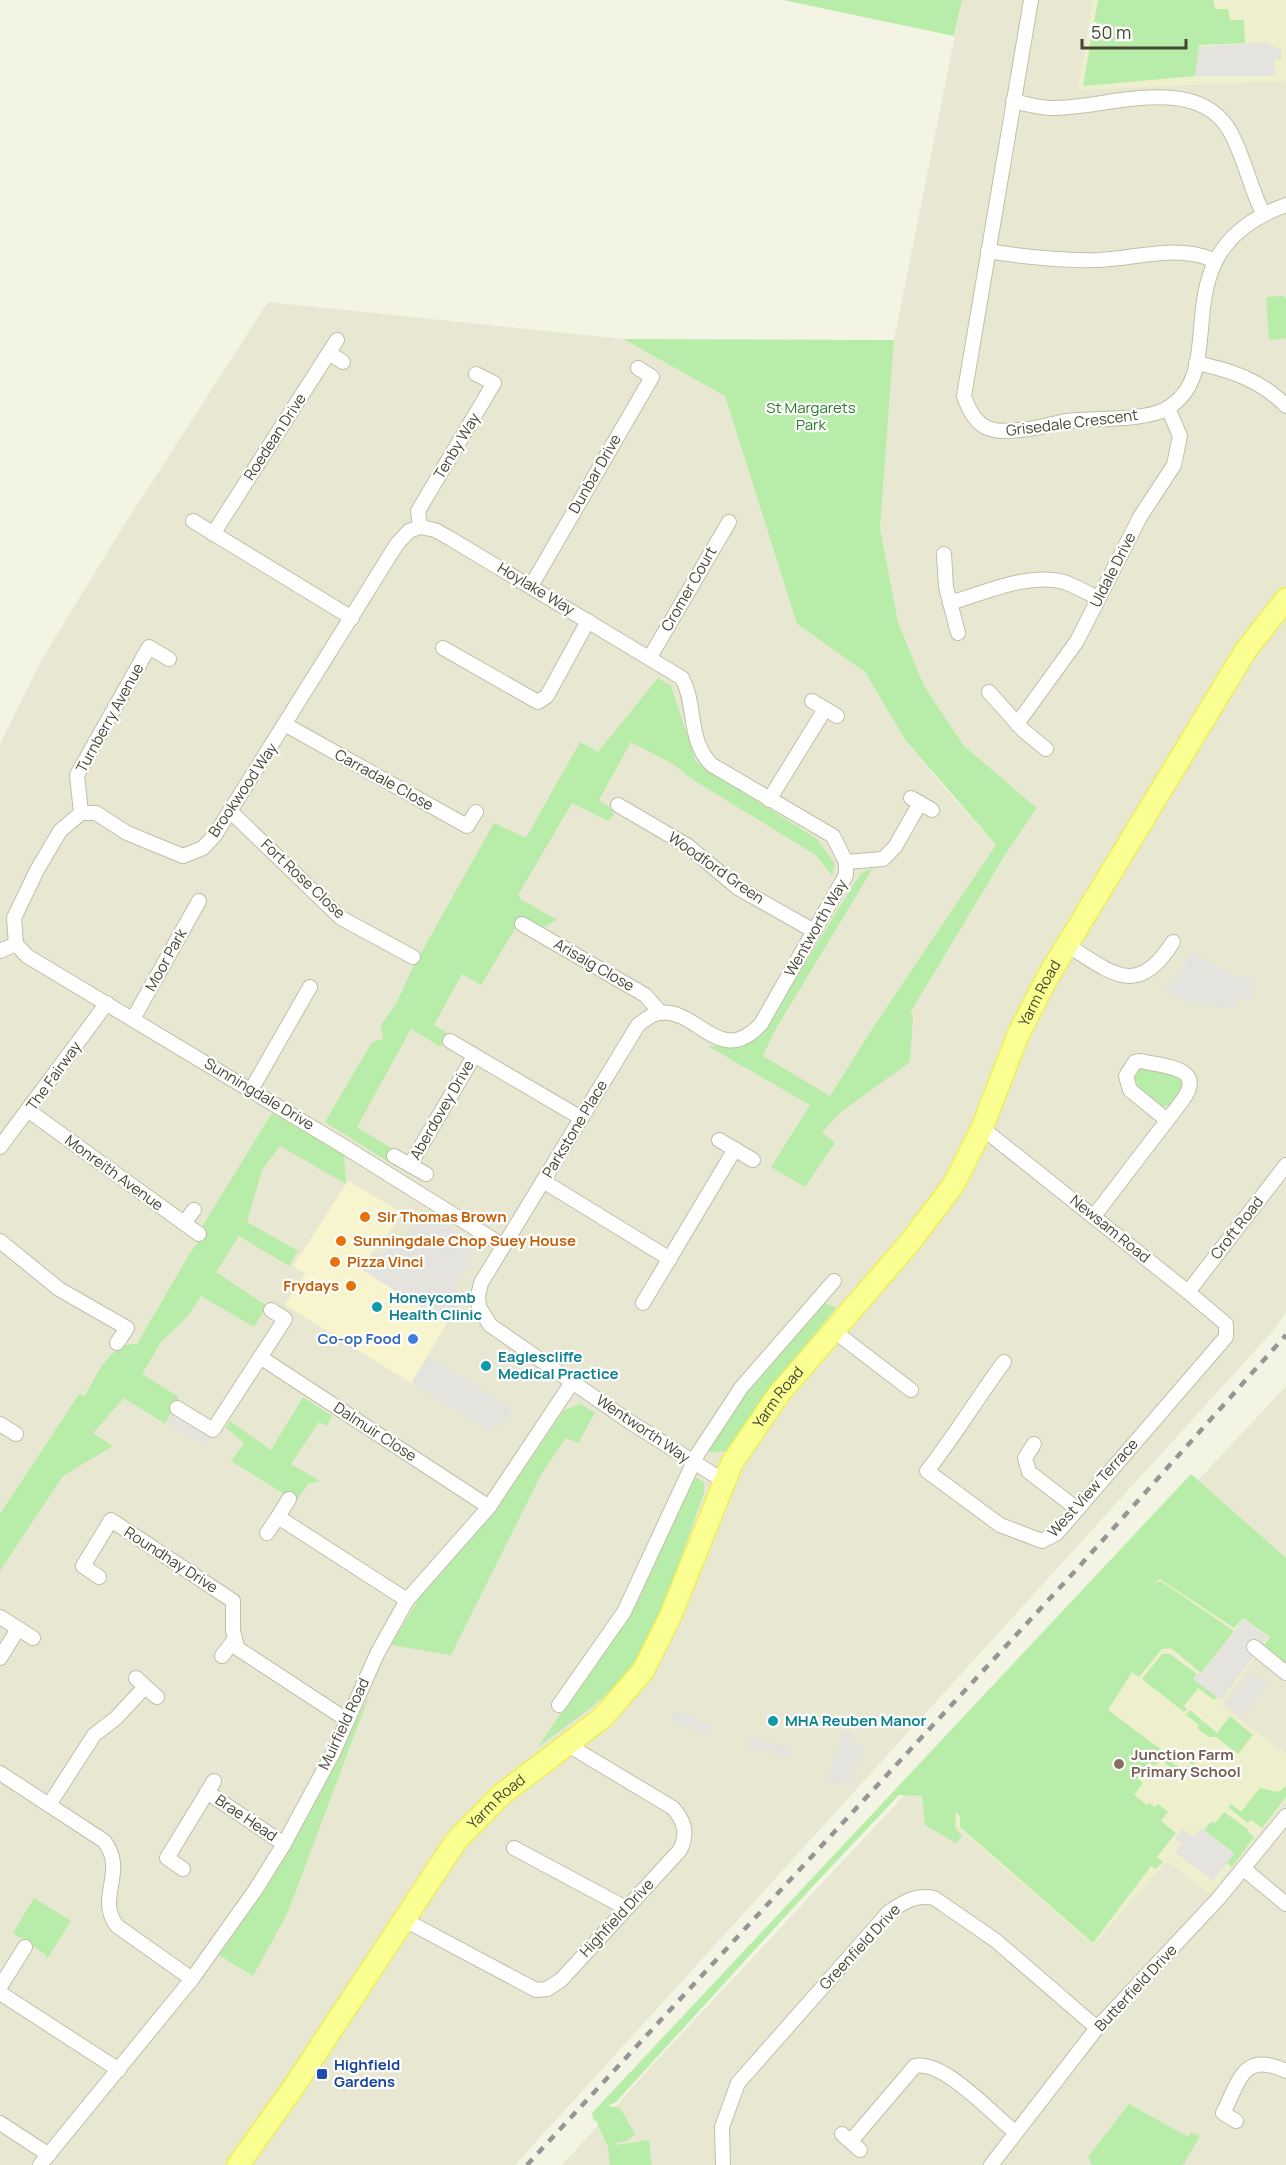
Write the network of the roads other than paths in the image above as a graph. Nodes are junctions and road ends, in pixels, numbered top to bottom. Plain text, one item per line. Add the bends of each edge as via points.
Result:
1 (1031, 0) edge
2 (1013, 101) junction
3 (1286, 205) edge
4 (1263, 213) junction
5 (988, 251) junction
6 (1214, 260) junction
7 (337, 340) dead end
8 (329, 353) junction
9 (343, 362) dead end
10 (1196, 363) junction
11 (638, 368) dead end
12 (476, 374) dead end
13 (1286, 406) edge
14 (1168, 408) junction
15 (193, 521) dead end
16 (729, 522) dead end
17 (420, 527) junction
18 (213, 534) junction
19 (944, 554) dead end
20 (531, 586) junction
21 (1098, 598) junction
22 (1286, 598) edge
23 (950, 603) junction
24 (352, 618) junction
25 (588, 621) junction
26 (958, 633) dead end
27 (443, 648) dead end
28 (650, 657) junction
29 (169, 659) dead end
30 (989, 692) dead end
31 (812, 701) dead end
32 (1017, 724) junction
33 (286, 725) junction
34 (1046, 749) dead end
35 (769, 800) junction
36 (921, 803) dead end
37 (618, 805) dead end
38 (231, 811) junction
39 (476, 812) dead end
40 (81, 813) junction
41 (846, 862) junction
42 (199, 901) dead end
43 (522, 924) dead end
44 (814, 931) junction
45 (1173, 942) dead end
46 (16, 944) junction
47 (1067, 945) junction
48 (0, 951) edge
49 (413, 957) dead end
50 (310, 987) dead end
51 (107, 1003) junction
52 (656, 1014) junction
53 (133, 1019) junction
54 (450, 1041) dead end
55 (474, 1056) junction
56 (251, 1090) junction
57 (29, 1111) junction
58 (582, 1118) junction
59 (1167, 1120) junction
60 (982, 1128) junction
61 (719, 1140) dead end
62 (0, 1147) edge
63 (735, 1149) junction
64 (394, 1156) dead end
65 (753, 1160) dead end
66 (410, 1165) junction
67 (1286, 1165) edge
68 (426, 1174) dead end
69 (543, 1181) junction
70 (194, 1210) dead end
71 (1094, 1216) junction
72 (184, 1223) junction
73 (199, 1234) dead end
74 (0, 1241) edge
75 (502, 1245) junction
76 (670, 1259) junction
77 (834, 1281) dead end
78 (1188, 1292) junction
79 (643, 1304) dead end
80 (271, 1310) dead end
81 (834, 1331) junction
82 (1226, 1337) joint
83 (117, 1343) dead end
84 (260, 1357) junction
85 (1004, 1362) dead end
86 (573, 1381) junction
87 (911, 1390) dead end
88 (177, 1408) dead end
89 (0, 1424) edge
90 (16, 1434) dead end
91 (1034, 1444) dead end
92 (692, 1462) junction
93 (724, 1481) junction
94 (289, 1499) dead end
95 (489, 1507) junction
96 (1076, 1508) junction
97 (278, 1517) junction
98 (267, 1533) dead end
99 (99, 1577) dead end
100 (407, 1600) junction
101 (0, 1617) edge
102 (18, 1629) junction
103 (33, 1638) dead end
104 (234, 1640) junction
105 (1254, 1647) dead end
106 (222, 1656) dead end
107 (0, 1658) edge
108 (1286, 1673) edge
109 (157, 1697) dead end
110 (560, 1705) dead end
111 (347, 1720) junction
112 (568, 1745) junction
113 (0, 1773) edge
114 (49, 1805) junction
115 (1286, 1816) edge
116 (284, 1844) junction
117 (514, 1848) dead end
118 (183, 1869) dead end
119 (1244, 1869) junction
120 (1286, 1904) edge
121 (626, 1908) junction
122 (403, 1919) junction
123 (25, 1947) dead end
124 (192, 1979) junction
125 (0, 1987) edge
126 (0, 1993) edge
127 (1097, 2028) junction
128 (119, 2070) junction
129 (1286, 2071) edge
130 (1236, 2121) dead end
131 (0, 2123) edge
132 (1015, 2132) junction
133 (851, 2142) dead end
134 (44, 2160) edge
135 (238, 2165) edge
136 (723, 2165) edge
137 (991, 2165) edge

1 - 2 street, Grisedale Crescent
2 - 4 street via 1049,108 1149,97 1205,108 1228,129
2 - 5 street, Grisedale Crescent
3 - 4 street
4 - 6 street via 1232,236
5 - 6 street via 1080,260 1186,251
5 - 14 street, Grisedale Crescent via 964,396 970,416 984,427 1001,432 1154,414
6 - 10 street
7 - 8 street, Roedean Drive
8 - 9 street
8 - 18 street, Roedean Drive
10 - 13 street via 1246,378
10 - 14 street via 1183,392
11 - 20 street, Dunbar Drive via 652,377
12 - 17 street, Tenby Way via 494,383 418,511
14 - 21 street, Uldale Drive via 1180,436 1177,459 1140,518
15 - 18 street
16 - 28 street, Cromer Court via 724,544
17 - 20 street, Hoylake Way via 435,530
17 - 24 street, Brookwood Way via 409,531 397,544
18 - 24 street
19 - 23 street
20 - 25 street, Hoylake Way
21 - 23 street via 1065,582 1038,581
21 - 32 street, Uldale Drive via 1066,659
22 - 47 main road, Yarm Road via 1246,650
23 - 26 street
24 - 33 street, Brookwood Way
25 - 27 street via 546,704 533,702 469,655
25 - 28 street, Hoylake Way
28 - 35 street, Wentworth Way via 682,678 690,691 701,755
29 - 40 street, Turnberry Avenue via 149,647 77,775
30 - 32 street
31 - 35 street via 831,712
32 - 34 street
33 - 38 street, Brookwood Way
33 - 39 street, Carradale Close via 467,826
35 - 41 street, Wentworth Way via 833,836
36 - 41 street via 895,847 883,859
37 - 44 street, Woodford Green via 687,846 738,888
38 - 40 street, Brookwood Way via 202,848 183,856 127,833 96,813
38 - 49 street, Fort Rose Close via 341,918
40 - 46 street via 60,831 32,880 14,918
41 - 44 street, Wentworth Way via 846,875
42 - 53 street, Moor Park
43 - 52 street, Arisaig Close via 645,995
44 - 52 street, Wentworth Way via 751,1035 735,1040 714,1038 678,1016
45 - 47 street via 1157,964 1132,976 1106,969
46 - 48 street
46 - 51 street, Sunningdale Drive via 27,956
47 - 60 main road, Yarm Road via 1029,1011
50 - 56 street
51 - 53 street, Sunningdale Drive
51 - 57 street, The Fairway
52 - 58 street, Parkstone Place via 638,1025
53 - 56 street, Sunningdale Drive
54 - 55 street, Aberdovey Drive
55 - 58 street, Aberdovey Drive
55 - 66 street, Aberdovey Drive
56 - 75 street, Sunningdale Drive
57 - 62 street, The Fairway
57 - 72 street, Monreith Avenue
58 - 69 street, Parkstone Place
59 - 59 street via 1129,1088 1126,1076 1135,1062 1176,1069 1188,1077 1189,1092
59 - 71 street
60 - 71 street, Newsam Road
60 - 81 main road, Yarm Road via 936,1210
61 - 63 street
63 - 65 street
63 - 76 street
64 - 66 street, Aberdovey Drive
66 - 68 street, Aberdovey Drive
67 - 78 street, Croft Road
69 - 75 street, Parkstone Place
69 - 76 street
70 - 72 street
71 - 78 street, Newsam Road
72 - 73 street, Monreith Avenue
74 - 83 street via 59,1289 127,1328
75 - 86 street, Wentworth Way via 479,1287 481,1314 490,1325
76 - 79 street
77 - 92 street via 829,1296 741,1388
78 - 82 street, Newsam Road via 1226,1324
80 - 84 street via 285,1319
81 - 87 street
81 - 93 main road, Yarm Road via 769,1408
82 - 96 street, West View Terrace
84 - 88 street via 213,1430
84 - 95 street, Dalmuir Close
85 - 96 street, West View Terrace via 927,1471 1000,1525 1038,1541 1052,1538
86 - 92 street, Wentworth Way
86 - 95 street, Muirfield Road
89 - 90 street
91 - 96 street via 1025,1458 1029,1472
92 - 93 street, Wentworth Way
92 - 110 street via 624,1612
93 - 112 main road, Yarm Road via 648,1663 621,1700
94 - 97 street
95 - 100 street, Muirfield Road
97 - 98 street
97 - 100 street
99 - 104 street, Roundhay Drive via 83,1566 111,1521 233,1601
100 - 111 street, Muirfield Road
101 - 102 street
102 - 103 street
102 - 107 street
104 - 106 street
104 - 111 street via 237,1648
105 - 108 street
109 - 114 street via 140,1682 116,1718 94,1735
111 - 116 street, Muirfield Road
112 - 121 street, Highfield Drive via 664,1801 683,1820 686,1833 680,1850
112 - 122 main road, Yarm Road via 482,1812 456,1840
113 - 114 street
114 - 124 street via 110,1848 115,1869 108,1904 117,1926
115 - 119 street, Butterfield Drive
116 - 118 street, Brae Head via 211,1787 167,1858
116 - 124 street, Muirfield Road
117 - 121 street
119 - 120 street
119 - 127 street, Butterfield Drive
121 - 122 street, Highfield Drive via 561,1980 547,1989 536,1990
122 - 135 main road, Yarm Road
123 - 125 street
124 - 128 street, Muirfield Road
126 - 128 street
127 - 132 street, Butterfield Drive
127 - 136 street, Greenfield Drive via 995,1940 934,1898 906,1900 889,1912 738,2083 722,2127
128 - 134 street, Muirfield Road
129 - 130 street via 1269,2063 1254,2064 1245,2071 1223,2113
131 - 134 street, Muirfield Road
132 - 133 street via 946,2074 925,2064 915,2066
132 - 137 street, Butterfield Drive

